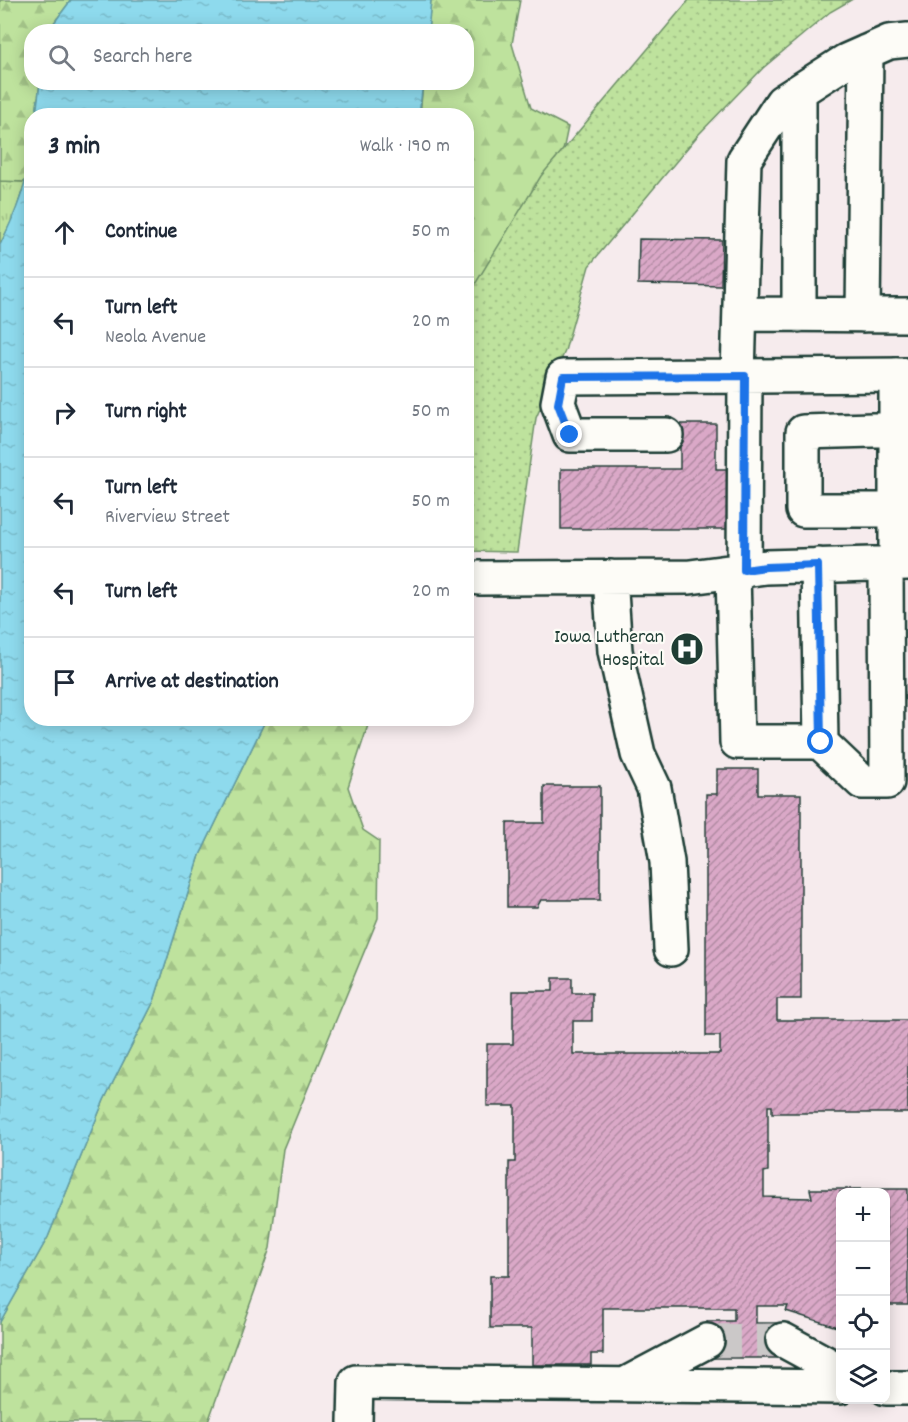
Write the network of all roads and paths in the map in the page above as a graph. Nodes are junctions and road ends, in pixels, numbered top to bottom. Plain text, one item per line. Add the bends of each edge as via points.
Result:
1 (908, 40) edge
2 (866, 52) junction
3 (799, 92) junction
4 (740, 314) junction
5 (799, 315) junction
6 (863, 315) junction
7 (908, 315) edge
8 (902, 375) edge
9 (741, 376) junction
10 (902, 429) edge
11 (666, 435) dead end
12 (902, 510) edge
13 (897, 564) edge
14 (818, 565) junction
15 (739, 571) junction
16 (610, 577) junction
17 (478, 578) dead end
18 (820, 742) junction
19 (671, 949) dead end
20 (783, 1340) tunnel mouth
21 (706, 1341) tunnel mouth
22 (836, 1369) edge
23 (624, 1385) junction
24 (836, 1387) edge
25 (890, 1388) edge
26 (908, 1388) edge
27 (355, 1422) edge

1 - 2 street via 889,42
2 - 3 street via 846,60
2 - 6 street
3 - 4 street via 782,102 744,160
3 - 5 street
4 - 5 street
4 - 9 street
5 - 6 street
6 - 7 street
8 - 9 street
8 - 10 street
9 - 11 street via 563,377 558,404 570,435
9 - 15 street
10 - 12 street
10 - 12 street via 803,432 803,510
12 - 13 street
13 - 14 street
13 - 18 street via 887,782 862,782
14 - 15 street
14 - 18 street
15 - 16 street via 690,577
15 - 18 street via 736,742
16 - 17 street
16 - 19 street via 615,651 638,754 654,788 667,862
20 - 22 street
21 - 23 street
23 - 24 street
23 - 27 street via 356,1382
25 - 26 street

